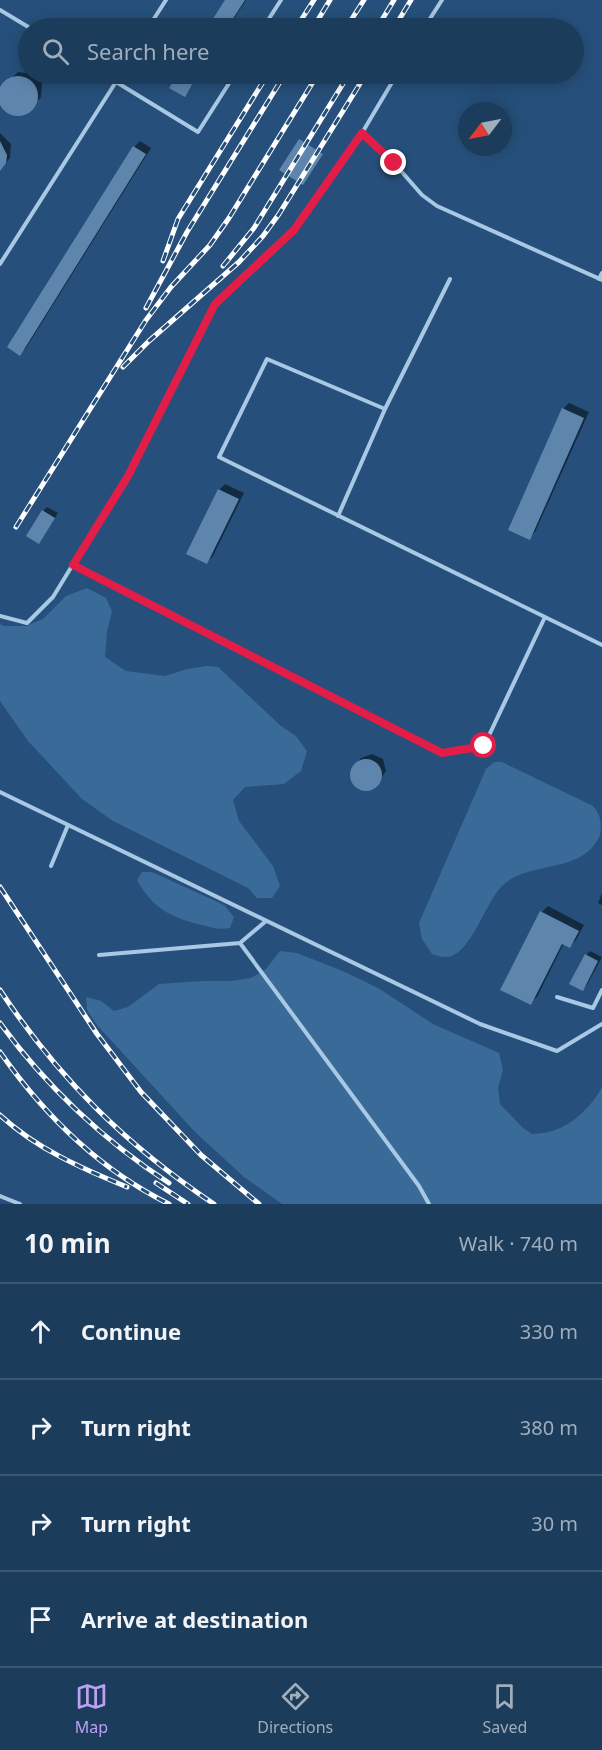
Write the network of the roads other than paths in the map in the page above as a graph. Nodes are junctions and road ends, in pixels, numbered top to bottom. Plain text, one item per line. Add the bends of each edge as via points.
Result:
1 (166, 0) edge
2 (281, 0) edge
3 (442, 0) edge
4 (0, 10) edge
5 (154, 18) edge
6 (269, 18) edge
7 (430, 18) edge
8 (18, 21) edge
9 (114, 84) edge
10 (121, 84) edge
11 (229, 84) edge
12 (392, 84) edge
13 (362, 133) junction
14 (0, 264) edge
15 (602, 273) edge
16 (450, 279) dead end
17 (600, 279) edge
18 (385, 410) junction
19 (338, 516) junction
20 (73, 565) junction
21 (0, 616) edge
22 (545, 617) junction
23 (602, 645) edge
24 (0, 792) edge
25 (68, 825) junction
26 (51, 866) dead end
27 (266, 921) junction
28 (240, 943) junction
29 (99, 954) dead end
30 (602, 990) edge
31 (557, 997) dead end
32 (602, 1024) edge
33 (0, 1196) edge
34 (20, 1204) edge
35 (429, 1204) edge

1 - 5 lane
2 - 6 lane
3 - 7 lane
4 - 8 lane
9 - 14 lane
10 - 11 lane via 198,132
12 - 13 lane
13 - 17 lane via 437,206
13 - 20 lane via 294,230 215,304 128,476
15 - 17 lane
16 - 18 lane
18 - 19 lane
18 - 19 lane via 267,359 219,457
19 - 22 lane
20 - 21 lane via 53,597 27,623
20 - 22 lane via 442,753 484,746
22 - 23 lane
24 - 25 lane
25 - 26 lane
25 - 27 lane
27 - 28 lane
27 - 32 lane via 480,1024 557,1051
28 - 29 lane
28 - 35 lane
30 - 31 lane via 593,1008
33 - 34 lane

